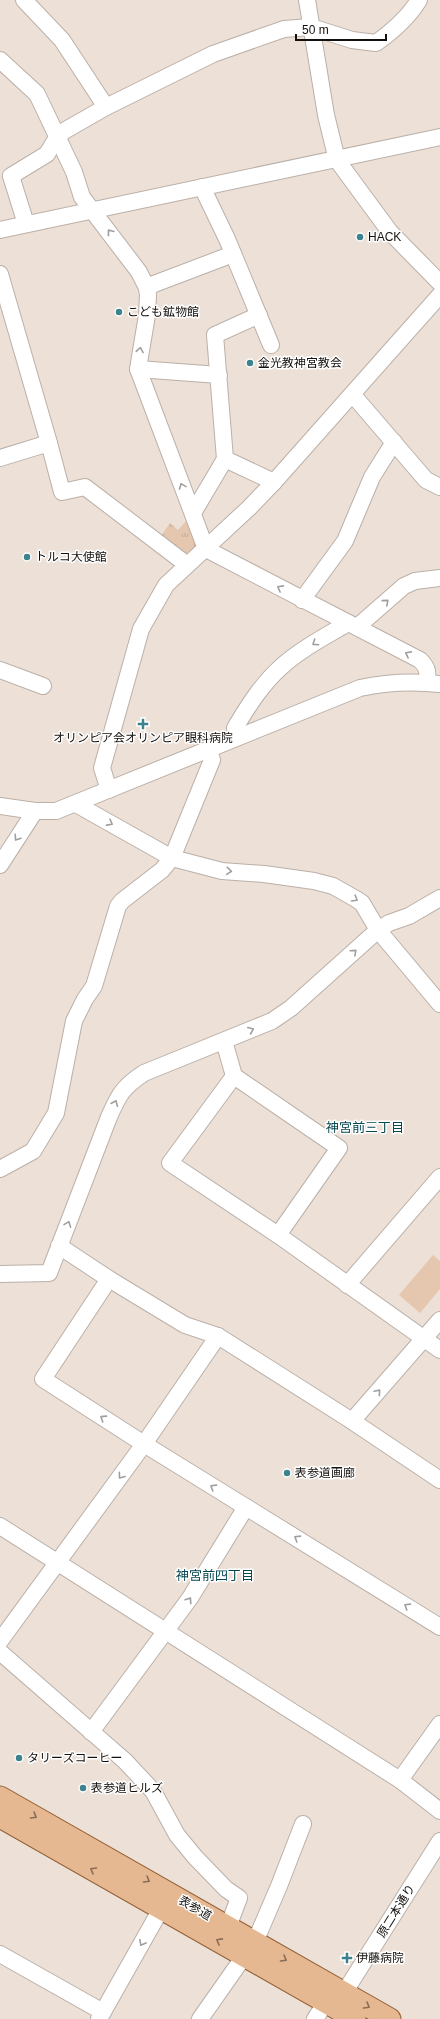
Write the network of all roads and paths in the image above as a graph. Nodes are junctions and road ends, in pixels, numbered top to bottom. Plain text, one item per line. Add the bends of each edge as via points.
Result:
1 (24, 0) edge
2 (307, 0) edge
3 (419, 0) edge
4 (311, 27) junction
5 (0, 60) edge
6 (106, 107) junction
7 (58, 136) junction
8 (440, 137) edge
9 (337, 160) junction
10 (202, 187) junction
11 (91, 211) junction
12 (26, 224) junction
13 (0, 230) edge
14 (234, 254) junction
15 (0, 274) edge
16 (440, 283) edge
17 (147, 288) junction
18 (440, 295) edge
19 (259, 316) junction
20 (271, 345) dead end
21 (138, 369) junction
22 (219, 375) junction
23 (353, 395) junction
24 (394, 442) junction
25 (49, 443) junction
26 (0, 458) edge
27 (225, 459) junction
28 (274, 482) junction
29 (440, 487) edge
30 (193, 513) junction
31 (206, 549) junction
32 (186, 564) junction
33 (440, 578) edge
34 (302, 600) junction
35 (352, 625) junction
36 (0, 670) edge
37 (437, 682) edge
38 (43, 686) dead end
39 (237, 737) junction
40 (209, 749) junction
41 (109, 790) junction
42 (76, 804) junction
43 (0, 806) edge
44 (35, 811) junction
45 (172, 858) junction
46 (0, 865) edge
47 (440, 898) edge
48 (378, 930) junction
49 (440, 1004) edge
50 (224, 1042) junction
51 (234, 1076) junction
52 (0, 1169) edge
53 (440, 1177) edge
54 (278, 1235) junction
55 (59, 1246) junction
56 (0, 1274) edge
57 (110, 1279) junction
58 (347, 1285) junction
59 (440, 1320) edge
60 (218, 1336) junction
61 (424, 1338) junction
62 (440, 1350) edge
63 (352, 1421) junction
64 (144, 1444) junction
65 (440, 1480) edge
66 (246, 1507) junction
67 (0, 1526) edge
68 (59, 1563) junction
69 (440, 1627) edge
70 (166, 1632) junction
71 (0, 1641) edge
72 (0, 1652) edge
73 (440, 1724) edge
74 (91, 1732) junction
75 (400, 1780) junction
76 (0, 1797) edge
77 (440, 1811) edge
78 (0, 1818) edge
79 (303, 1824) dead end
80 (440, 1841) edge
81 (161, 1909) junction
82 (228, 1926) junction
83 (250, 1948) junction
84 (0, 1954) edge
85 (330, 2003) edge
86 (101, 2016) edge
87 (200, 2019) edge
88 (356, 2019) edge
89 (390, 2019) edge

1 - 6 street via 62,40
2 - 4 street
3 - 4 street via 412,12 394,30 376,43 352,40
4 - 6 street via 284,29 220,52
4 - 9 street via 326,115
5 - 7 street via 37,94
6 - 7 street
7 - 11 street via 82,197
7 - 12 street via 47,154 11,176
8 - 9 street
9 - 10 street
9 - 16 street via 390,232
10 - 11 street
10 - 14 street
11 - 12 street
17 -> 11 street via 135,266
12 - 13 street
14 - 17 street
14 - 19 street
15 - 25 street
21 -> 17 street via 147,316
18 - 23 street
19 - 20 street
19 - 22 street via 215,335
21 - 22 street
30 -> 21 street
22 - 27 street
23 - 24 street
23 - 28 street
24 - 29 street via 426,480
24 - 34 street via 372,477 345,541
25 - 26 street
25 - 32 street via 62,492 85,487
27 - 28 street
27 - 30 street
28 - 31 street
30 - 31 street
31 - 32 street
34 -> 31 street
32 - 41 street via 166,585 141,629 102,768
35 -> 33 street via 404,586 415,581
34 - 35 street
37 -> 35 street via 420,660
35 -> 39 street via 319,640 281,667 251,701 235,728
36 - 38 street
37 - 39 street via 381,683 360,688
39 - 40 street
40 - 41 street
40 - 45 street via 212,760
41 - 42 street
42 - 44 street via 56,811
42 -> 45 street
43 - 44 street
44 -> 46 street
45 -> 48 street via 222,871 264,874 333,886 362,903
45 - 52 street via 162,870 122,900 118,906 94,986 84,999 74,1021 56,1113 33,1151
47 - 48 street
48 - 49 street
50 -> 48 street via 272,1021 291,1008
50 - 51 street
55 -> 50 street via 119,1094 144,1073
51 - 54 street via 339,1148
51 - 54 street via 170,1163
53 - 58 street
54 - 58 street
55 - 56 street via 48,1273
55 - 57 street
57 - 60 street via 185,1325
64 -> 57 street via 43,1379
58 - 61 street
59 - 61 street
60 - 63 street
60 - 64 street
61 - 62 street
63 -> 61 street
63 - 65 street
66 -> 64 street
64 -> 68 street
69 -> 66 street
70 -> 66 street
67 - 68 street
68 - 70 street
68 - 71 street
70 - 74 street
70 - 75 street
72 - 74 street
73 - 75 street
74 - 82 street via 153,1791 177,1835 226,1889 239,1898
75 - 77 street
76 -> 82 main road, 表参道
81 -> 78 main road, 表参道
79 - 83 street via 279,1886
80 - 85 street, 原二本通り
83 -> 81 main road, 表参道
81 -> 86 street
82 - 83 main road, 表参道
83 - 85 main road, 表参道
83 - 87 street
84 - 86 street
85 - 88 main road, 表参道
85 -> 89 main road, 表参道

